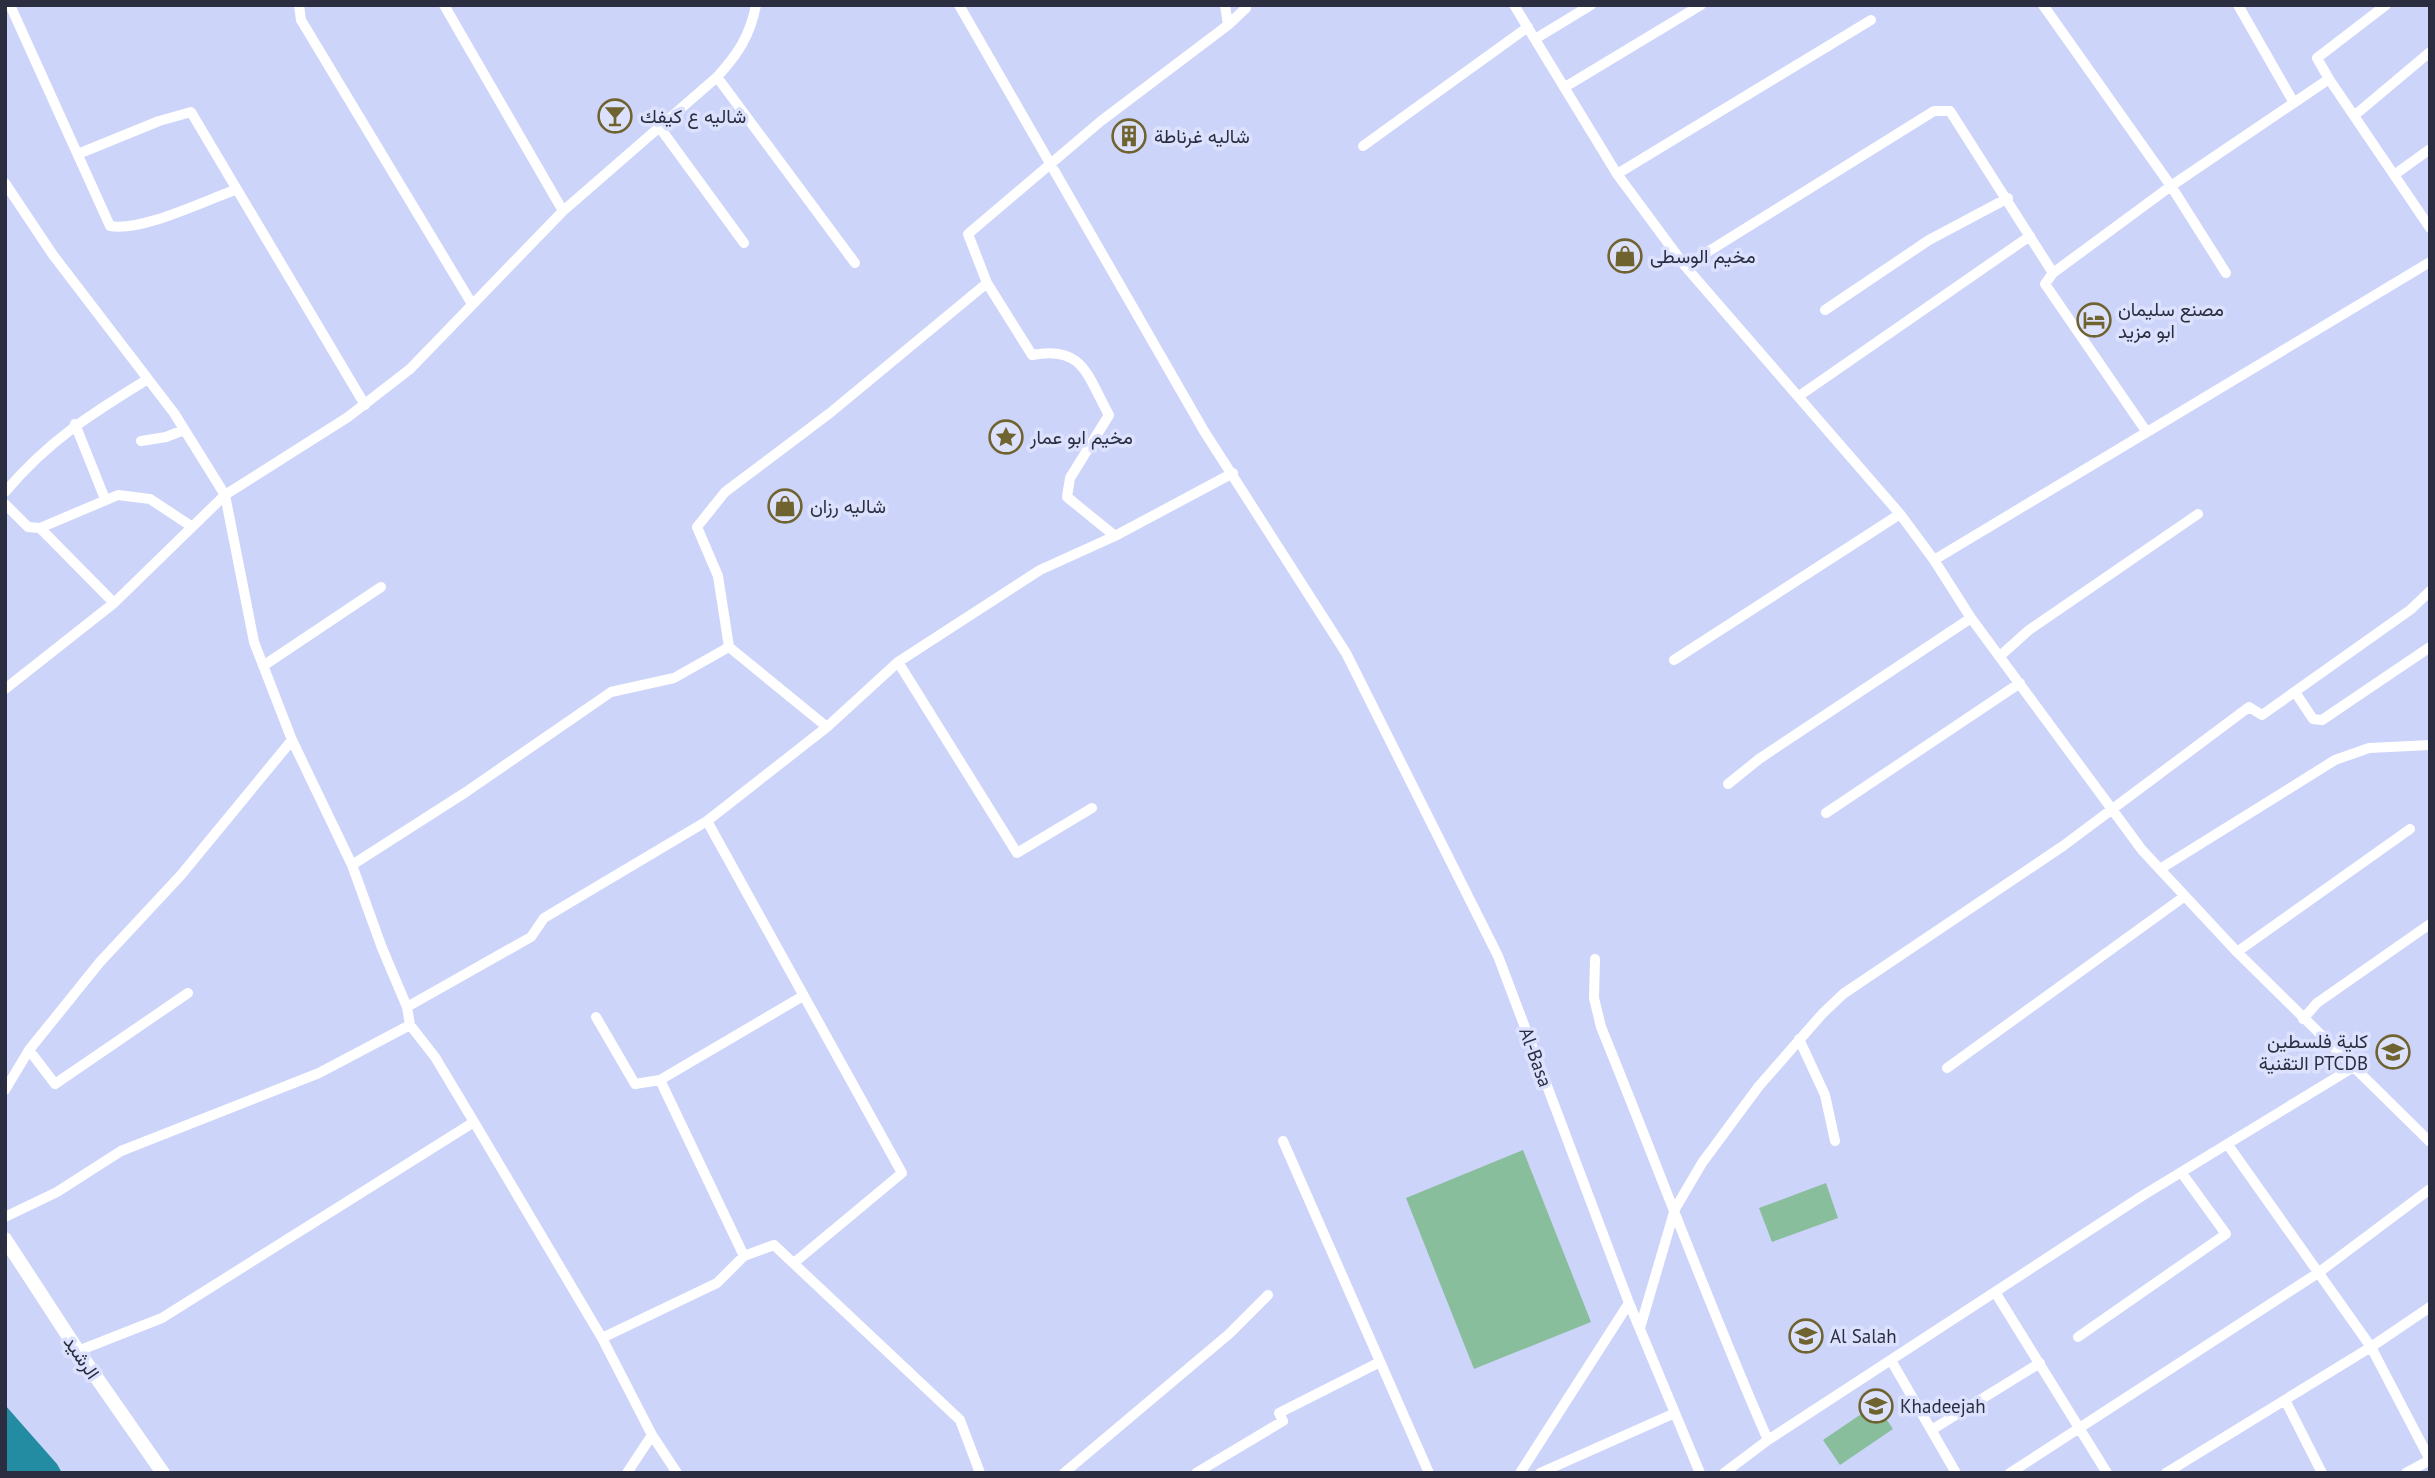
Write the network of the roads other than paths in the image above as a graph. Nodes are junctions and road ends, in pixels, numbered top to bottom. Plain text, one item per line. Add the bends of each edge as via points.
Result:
1 (10, 5) edge
2 (299, 5) edge
3 (444, 5) edge
4 (756, 5) edge
5 (959, 5) edge
6 (1225, 5) edge
7 (1514, 5) edge
8 (1591, 5) edge
9 (1701, 5) edge
10 (2043, 5) edge
11 (2238, 5) edge
12 (2384, 6) edge
13 (1246, 8) dead end
14 (1871, 20) dead end
15 (1228, 25) junction
16 (1528, 27) junction
17 (1535, 39) junction
18 (2430, 52) edge
19 (716, 77) junction
20 (2329, 79) junction
21 (1565, 88) junction
22 (2294, 103) junction
23 (2355, 115) junction
24 (660, 128) junction
25 (1363, 146) dead end
26 (2430, 149) edge
27 (78, 154) junction
28 (1050, 164) junction
29 (1617, 174) junction
30 (2394, 175) junction
31 (5, 183) edge
32 (2171, 186) junction
33 (235, 190) junction
34 (2008, 198) junction
35 (563, 211) junction
36 (2430, 228) edge
37 (2030, 236) junction
38 (744, 243) dead end
39 (2430, 262) edge
40 (855, 263) dead end
41 (1685, 266) junction
42 (2226, 273) dead end
43 (2053, 274) junction
44 (987, 283) junction
45 (472, 304) junction
46 (1825, 310) dead end
47 (148, 379) junction
48 (1799, 396) junction
49 (365, 405) junction
50 (75, 424) junction
51 (184, 430) junction
52 (2147, 432) junction
53 (141, 441) dead end
54 (1233, 473) junction
55 (5, 492) edge
56 (225, 495) junction
57 (105, 499) junction
58 (5, 504) edge
59 (1900, 514) junction
60 (2198, 514) dead end
61 (191, 526) junction
62 (40, 528) junction
63 (1115, 536) junction
64 (1934, 560) junction
65 (382, 587) dead end
66 (2430, 591) edge
67 (114, 603) junction
68 (1971, 618) junction
69 (729, 647) junction
70 (2430, 648) edge
71 (2000, 656) junction
72 (1674, 660) dead end
73 (898, 662) junction
74 (263, 666) junction
75 (2020, 683) junction
76 (5, 689) edge
77 (2295, 692) junction
78 (827, 727) junction
79 (292, 740) junction
80 (2430, 745) edge
81 (1728, 784) dead end
82 (1092, 808) dead end
83 (2111, 808) junction
84 (1826, 813) dead end
85 (707, 821) junction
86 (2410, 829) dead end
87 (352, 865) junction
88 (2160, 869) junction
89 (2185, 896) junction
90 (2430, 924) edge
91 (2236, 951) junction
92 (1595, 959) dead end
93 (188, 993) dead end
94 (803, 996) junction
95 (407, 1007) junction
96 (596, 1017) dead end
97 (2303, 1019) junction
98 (410, 1025) junction
99 (1800, 1039) junction
100 (29, 1050) junction
101 (1948, 1068) dead end
102 (2352, 1068) junction
103 (660, 1080) junction
104 (5, 1090) edge
105 (474, 1122) junction
106 (1283, 1141) dead end
107 (1835, 1141) dead end
108 (2430, 1142) edge
109 (2228, 1145) junction
110 (2181, 1172) junction
111 (2430, 1189) edge
112 (1675, 1209) junction
113 (5, 1217) edge
114 (5, 1239) edge
115 (744, 1256) junction
116 (795, 1262) junction
117 (2318, 1273) junction
118 (1995, 1292) junction
119 (1268, 1295) dead end
120 (1629, 1303) junction
121 (2430, 1307) edge
122 (1640, 1328) junction
123 (2078, 1337) dead end
124 (601, 1338) junction
125 (2371, 1347) junction
126 (78, 1352) junction
127 (1380, 1362) junction
128 (1892, 1362) junction
129 (2040, 1363) junction
130 (2285, 1400) junction
131 (1675, 1413) junction
132 (1933, 1429) junction
133 (2081, 1429) junction
134 (652, 1435) junction
135 (1768, 1440) junction
136 (2429, 1456) edge
137 (2317, 1471) edge
138 (163, 1473) edge
139 (627, 1473) edge
140 (677, 1473) edge
141 (980, 1473) edge
142 (1064, 1473) edge
143 (1196, 1473) edge
144 (1429, 1473) edge
145 (1520, 1473) edge
146 (1541, 1473) edge
147 (1700, 1473) edge
148 (1724, 1473) edge
149 (1956, 1473) edge
150 (2010, 1473) edge
151 (2107, 1473) edge
152 (2166, 1473) edge
153 (2406, 1473) edge

1 - 27 street
2 - 45 street via 302,20
3 - 35 street
4 - 19 street via 752,29 739,53
5 - 28 street, Al-Basa
6 - 15 street
7 - 16 street
8 - 17 street
9 - 21 street
10 - 32 street
11 - 22 street
12 - 20 street via 2317,58
13 - 15 street
14 - 29 street
15 - 28 street
16 - 17 street
16 - 25 street
17 - 21 street
18 - 23 street
19 - 24 street
19 - 40 street
20 - 22 street
20 - 23 street
21 - 29 street
22 - 32 street
23 - 30 street
24 - 35 street
24 - 38 street
26 - 30 street
27 - 33 street via 110,226 143,222
27 - 33 street via 191,112
28 - 44 street via 968,234
28 - 54 street, Al-Basa via 1204,431
29 - 41 street
30 - 36 street
31 - 47 street via 53,255
32 - 42 street
32 - 43 street
33 - 49 street
34 - 37 street
34 - 41 street via 1950,111 1934,111
34 - 46 street via 1930,240
35 - 45 street
37 - 43 street
37 - 48 street
39 - 52 street
41 - 48 street
43 - 52 street via 2045,284
44 - 63 street via 1032,355 1055,350 1080,362 1109,415 1070,478 1067,497
44 - 69 street via 830,413 725,492 697,527 718,576
45 - 49 street via 410,369
47 - 50 street
47 - 51 street
48 - 59 street
49 - 56 street
50 - 55 street via 35,457
50 - 57 street
51 - 53 street
51 - 56 street
52 - 64 street
54 - 63 street
54 - 120 street, Al-Basa via 1346,653 1498,956
56 - 61 street
56 - 74 street via 254,642
57 - 61 street via 118,495 149,499
57 - 62 street
58 - 62 street via 28,527
59 - 64 street
59 - 72 street
60 - 71 street via 2029,630
61 - 67 street
62 - 67 street
63 - 73 street via 1040,569
64 - 68 street
65 - 74 street
66 - 77 street
67 - 76 street
68 - 71 street
68 - 81 street
69 - 78 street
69 - 87 street via 674,678 611,692
70 - 77 street via 2322,720 2312,719
71 - 75 street
73 - 78 street
73 - 82 street via 1017,853
74 - 79 street
75 - 83 street
75 - 84 street
77 - 83 street via 2262,715 2249,707
78 - 85 street
79 - 87 street
79 - 100 street
80 - 88 street via 2369,748 2335,760
83 - 88 street
83 - 99 street via 2063,846 1843,994
85 - 94 street
85 - 95 street via 544,918 531,937
86 - 91 street
87 - 95 street
88 - 89 street
89 - 91 street
89 - 101 street
90 - 97 street via 2317,1003
91 - 97 street
92 - 112 street via 1594,998 1601,1027
93 - 100 street via 55,1084
94 - 103 street
94 - 116 street via 902,1173
95 - 98 street
96 - 103 street via 635,1084
97 - 102 street
98 - 105 street
98 - 113 street via 319,1073 121,1151 57,1192
99 - 107 street via 1825,1095
99 - 112 street via 1702,1163
100 - 104 street
102 - 108 street
102 - 109 street
103 - 115 street
105 - 124 street
105 - 126 street via 162,1318
106 - 127 street
109 - 110 street
109 - 117 street
110 - 118 street
110 - 123 street via 2226,1234
111 - 117 street
112 - 122 street
112 - 135 street via 1712,1314
114 - 126 main road, الرشيد
115 - 116 street via 774,1245
115 - 124 street via 717,1283
116 - 141 street via 960,1420
117 - 125 street
117 - 133 street
118 - 128 street
118 - 129 street
119 - 142 street via 1229,1334
120 - 122 street, Al-Basa
120 - 145 street
121 - 125 street
122 - 131 street, Al-Basa
124 - 134 street
125 - 130 street
125 - 136 street
126 - 138 main road, الرشيد
127 - 143 street via 1279,1413 1283,1421
127 - 144 street
128 - 132 street
128 - 135 street
129 - 132 street
129 - 133 street
130 - 137 street
130 - 152 street
131 - 146 street
131 - 147 street, Al-Basa
132 - 149 street
133 - 150 street
133 - 151 street
134 - 139 street
134 - 140 street
135 - 148 street
136 - 153 street

